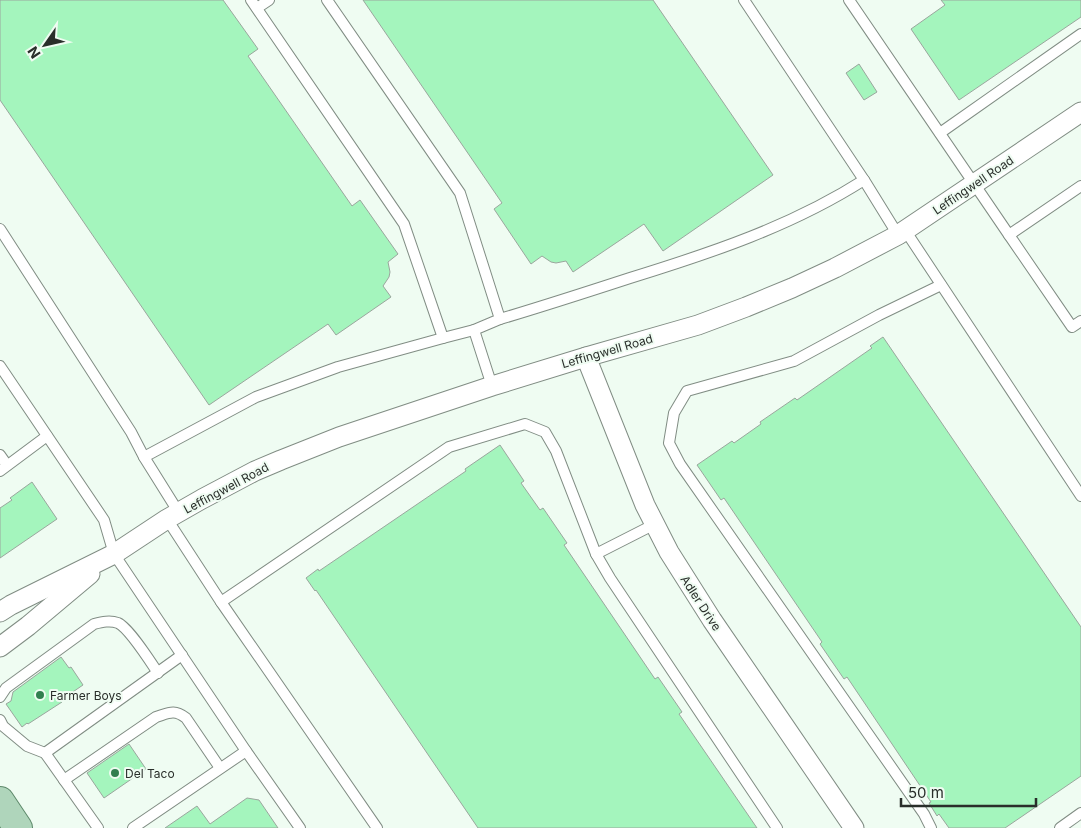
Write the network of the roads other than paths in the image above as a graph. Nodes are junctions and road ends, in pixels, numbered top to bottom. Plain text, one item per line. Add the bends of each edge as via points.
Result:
1 (269, 0) edge
2 (327, 0) edge
3 (744, 0) edge
4 (849, 0) edge
5 (254, 4) edge
6 (1081, 34) edge
7 (1081, 112) edge
8 (940, 133) junction
9 (864, 180) junction
10 (975, 184) junction
11 (1081, 186) edge
12 (0, 229) edge
13 (902, 232) junction
14 (1009, 235) junction
15 (942, 284) junction
16 (500, 319) junction
17 (1081, 321) edge
18 (474, 330) junction
19 (444, 338) junction
20 (586, 357) junction
21 (0, 366) edge
22 (492, 386) junction
23 (47, 436) junction
24 (0, 455) edge
25 (144, 457) junction
26 (4, 468) edge
27 (1081, 496) edge
28 (173, 516) junction
29 (655, 524) junction
30 (114, 554) junction
31 (596, 554) junction
32 (221, 602) junction
33 (0, 612) edge
34 (0, 647) edge
35 (182, 656) junction
36 (158, 673) junction
37 (0, 697) edge
38 (0, 720) edge
39 (246, 750) junction
40 (45, 753) junction
41 (220, 768) junction
42 (64, 780) junction
43 (0, 801) edge
44 (1081, 813) edge
45 (18, 828) edge
46 (98, 828) edge
47 (133, 828) edge
48 (300, 828) edge
49 (378, 828) edge
50 (777, 828) edge
51 (854, 828) edge
52 (931, 828) edge
53 (1060, 828) edge

1 - 5 lane
2 - 16 lane via 460,193
3 - 9 lane
4 - 8 lane
5 - 19 lane via 404,224
6 - 8 lane
7 - 10 street, Leffingwell Road
8 - 10 lane
9 - 13 lane
9 - 16 lane via 787,222 746,239 681,263
10 - 13 street, Leffingwell Road
10 - 14 lane
11 - 14 lane
12 - 25 lane
13 - 15 lane
13 - 20 street, Leffingwell Road via 835,268 746,308
14 - 17 lane via 1072,327
15 - 27 lane
15 - 52 lane via 794,361 687,391 674,413 669,443 680,464
16 - 18 lane
18 - 19 lane
18 - 22 lane
19 - 25 lane via 338,367 256,398
20 - 22 street, Leffingwell Road
20 - 29 street, Adler Drive
21 - 23 lane
22 - 28 street, Leffingwell Road via 289,456 225,486
23 - 26 lane
23 - 30 lane via 104,520
24 - 26 lane
25 - 28 lane
28 - 30 street, Leffingwell Road
28 - 32 lane
29 - 31 lane
29 - 51 street, Adler Drive via 712,620
30 - 33 street, Leffingwell Road
30 - 34 street, Leffingwell Road
30 - 35 lane
31 - 32 lane via 556,451 545,432 524,424 449,447
31 - 50 lane
32 - 49 lane
35 - 36 lane
35 - 39 lane
36 - 37 lane via 127,630 119,623 107,621 94,624 6,688
36 - 40 lane
38 - 40 lane via 27,746
39 - 41 lane
39 - 48 lane
40 - 42 lane
41 - 42 lane via 179,712 156,717
41 - 47 lane
42 - 46 lane
43 - 45 main road
44 - 53 lane

